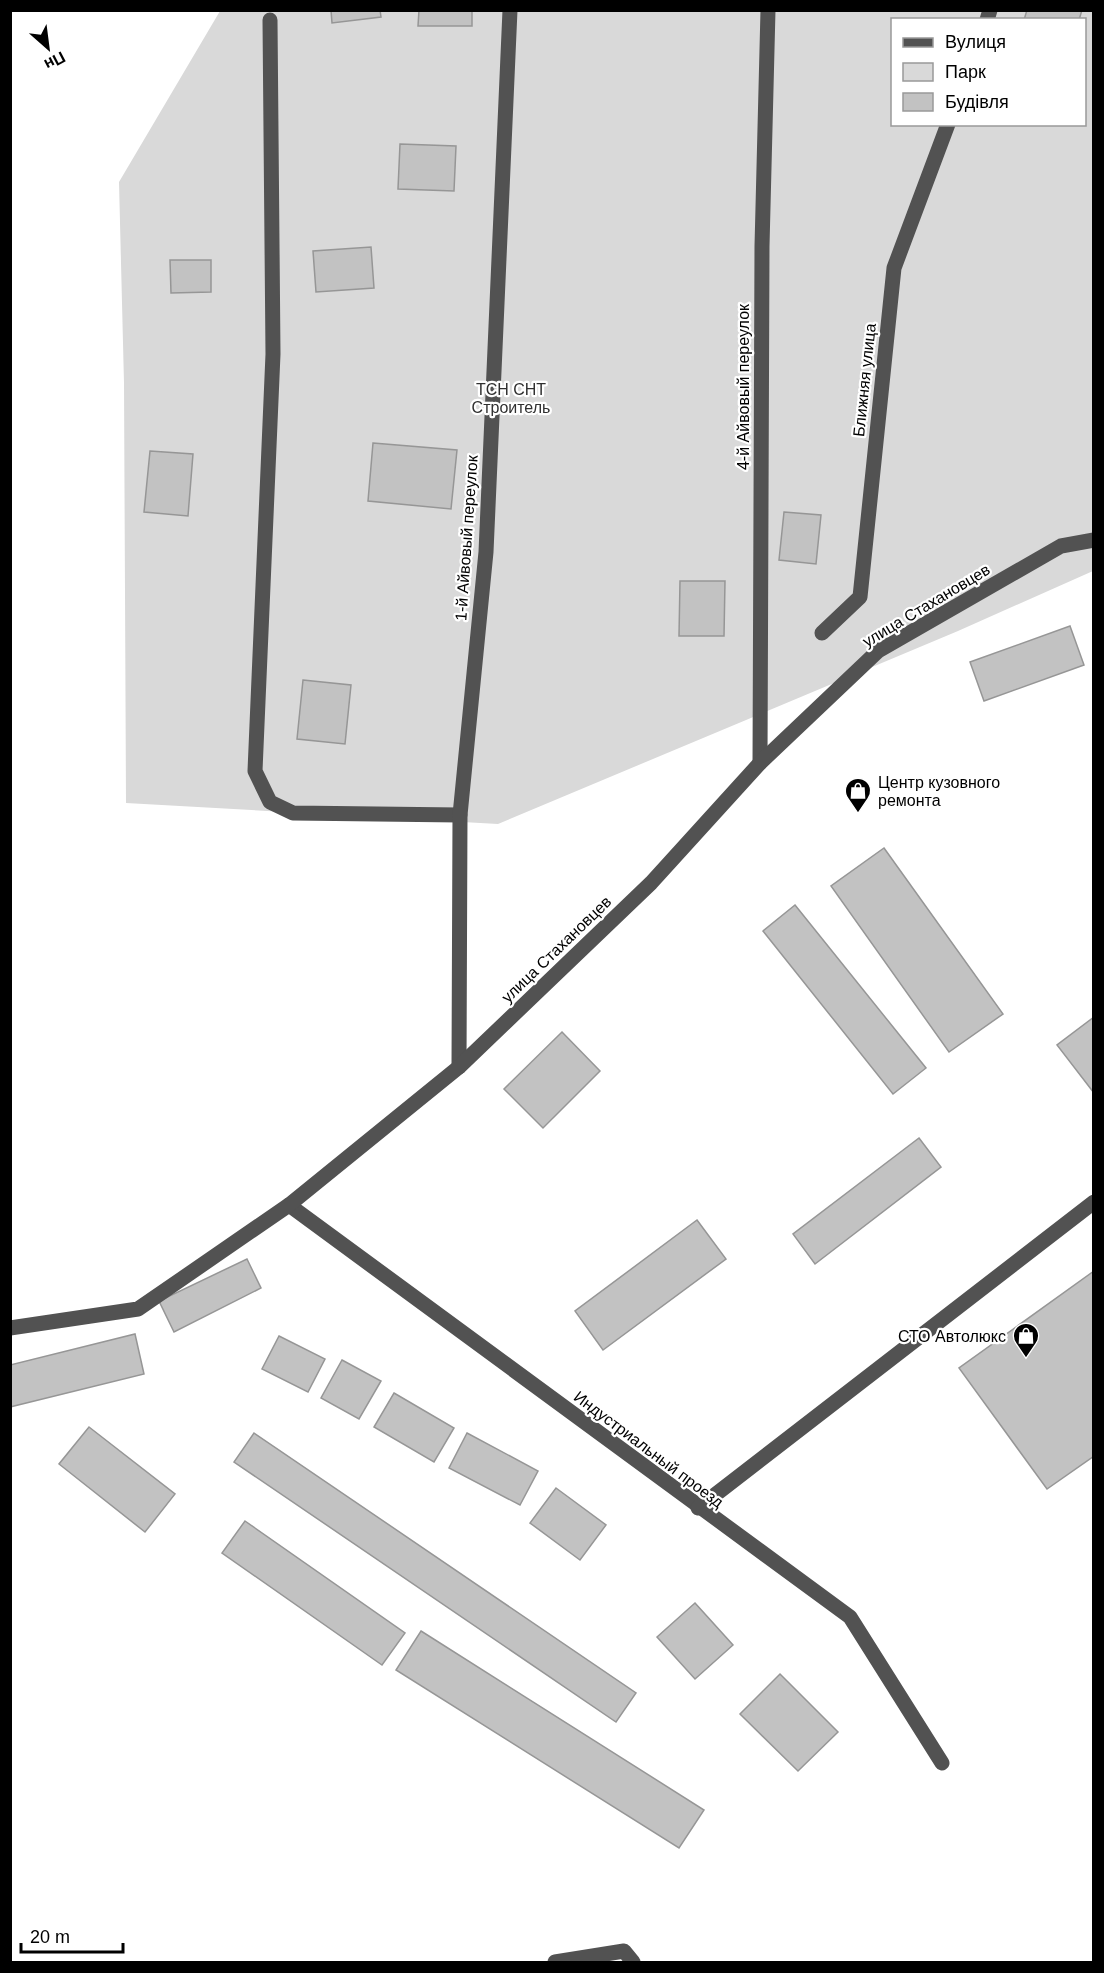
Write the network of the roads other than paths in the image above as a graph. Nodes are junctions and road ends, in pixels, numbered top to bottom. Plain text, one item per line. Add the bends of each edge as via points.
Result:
1 (510, 10) edge
2 (768, 10) edge
3 (270, 20) dead end
4 (947, 126) edge
5 (1094, 540) edge
6 (822, 633) dead end
7 (760, 764) junction
8 (460, 815) junction
9 (459, 1067) junction
10 (1094, 1202) edge
11 (289, 1205) junction
12 (10, 1328) edge
13 (698, 1509) junction
14 (942, 1763) dead end
15 (555, 1962) edge
16 (633, 1962) edge

1 - 8 street, 1-й Айвовый переулок via 486,552
2 - 7 street, 4-й Айвовый переулок via 762,246
3 - 8 street via 273,354 255,771 270,802 293,813
4 - 6 street, Ближняя улица via 894,268 860,597
5 - 7 street, улица Стахановцев via 1061,546 878,651
7 - 9 street, улица Стахановцев via 651,883
8 - 9 street, 1-й Айвовый переулок
9 - 11 street, улица Стахановцев
10 - 13 street
11 - 12 street, улица Стахановцев via 138,1309
11 - 13 street, Индустриальный проезд
13 - 14 street, Индустриальный проезд via 850,1617
15 - 16 street via 624,1951

